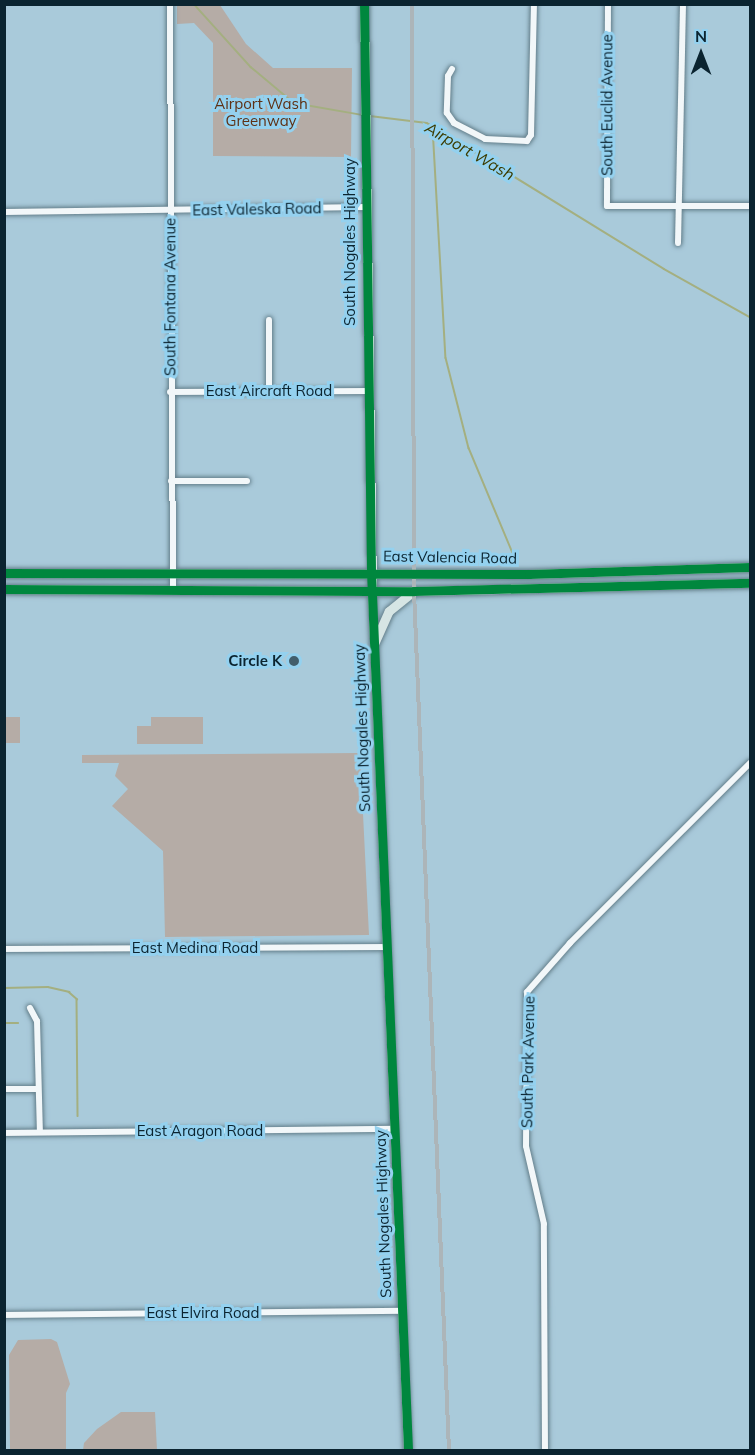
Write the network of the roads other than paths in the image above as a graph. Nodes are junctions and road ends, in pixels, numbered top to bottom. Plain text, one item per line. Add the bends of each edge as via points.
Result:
1 (170, 4) edge
2 (364, 4) edge
3 (534, 4) edge
4 (608, 4) edge
5 (682, 4) edge
6 (452, 69) dead end
7 (679, 206) junction
8 (750, 206) edge
9 (366, 207) junction
10 (170, 210) junction
11 (4, 212) edge
12 (678, 243) dead end
13 (269, 320) dead end
14 (367, 391) junction
15 (170, 392) junction
16 (269, 392) junction
17 (171, 481) junction
18 (247, 481) dead end
19 (750, 567) edge
20 (371, 571) junction
21 (677, 571) junction
22 (4, 573) edge
23 (19, 573) junction
24 (172, 573) junction
25 (529, 574) junction
26 (750, 583) edge
27 (677, 587) junction
28 (4, 589) edge
29 (19, 589) junction
30 (173, 589) junction
31 (529, 590) junction
32 (372, 591) junction
33 (414, 591) junction
34 (374, 644) junction
35 (750, 762) edge
36 (386, 947) junction
37 (4, 949) edge
38 (30, 1008) dead end
39 (4, 1089) edge
40 (38, 1089) junction
41 (395, 1129) junction
42 (40, 1132) junction
43 (4, 1133) edge
44 (402, 1311) junction
45 (4, 1315) edge
46 (408, 1450) edge
47 (545, 1450) edge

1 - 10 street, South Fontana Avenue
2 - 9 main road, South Nogales Highway
3 - 6 street via 531,135 526,142 485,140 449,116 448,76
4 - 7 street, South Euclid Avenue via 607,206
5 - 7 street
7 - 8 street
7 - 12 street
9 - 10 street, East Valeska Road
9 - 14 main road, South Nogales Highway
10 - 11 street, East Valeska Road
10 - 15 street, South Fontana Avenue
13 - 16 street
14 - 16 street, East Aircraft Road
14 - 20 main road, South Nogales Highway
15 - 16 street, East Aircraft Road
15 - 17 street, South Fontana Avenue
17 - 18 street
17 - 24 street, South Fontana Avenue
19 - 21 main road, East Valencia Road
20 - 24 main road, East Valencia Road
20 - 25 main road, East Valencia Road
20 - 32 main road, South Nogales Highway
21 - 25 main road, East Valencia Road
21 - 27 main road
22 - 23 main road, East Valencia Road
23 - 24 main road, East Valencia Road
23 - 29 main road
24 - 30 street, South Fontana Avenue
25 - 31 main road
26 - 27 main road, East Valencia Road
27 - 31 main road, East Valencia Road
28 - 29 main road, East Valencia Road
29 - 30 main road, East Valencia Road
30 - 32 main road, East Valencia Road
31 - 33 main road, East Valencia Road
32 - 33 main road, East Valencia Road
32 - 34 main road, South Nogales Highway
33 - 34 main road via 389,611
34 - 36 main road, South Nogales Highway
35 - 47 street, South Park Avenue via 538,975 527,992 526,1146 544,1224
36 - 37 street, East Medina Road
36 - 41 main road, South Nogales Highway
38 - 40 street via 37,1021
39 - 40 street
40 - 42 street
41 - 42 street, East Aragon Road
41 - 44 main road, South Nogales Highway
42 - 43 street, East Aragon Road
44 - 45 street, East Elvira Road
44 - 46 main road, South Nogales Highway

